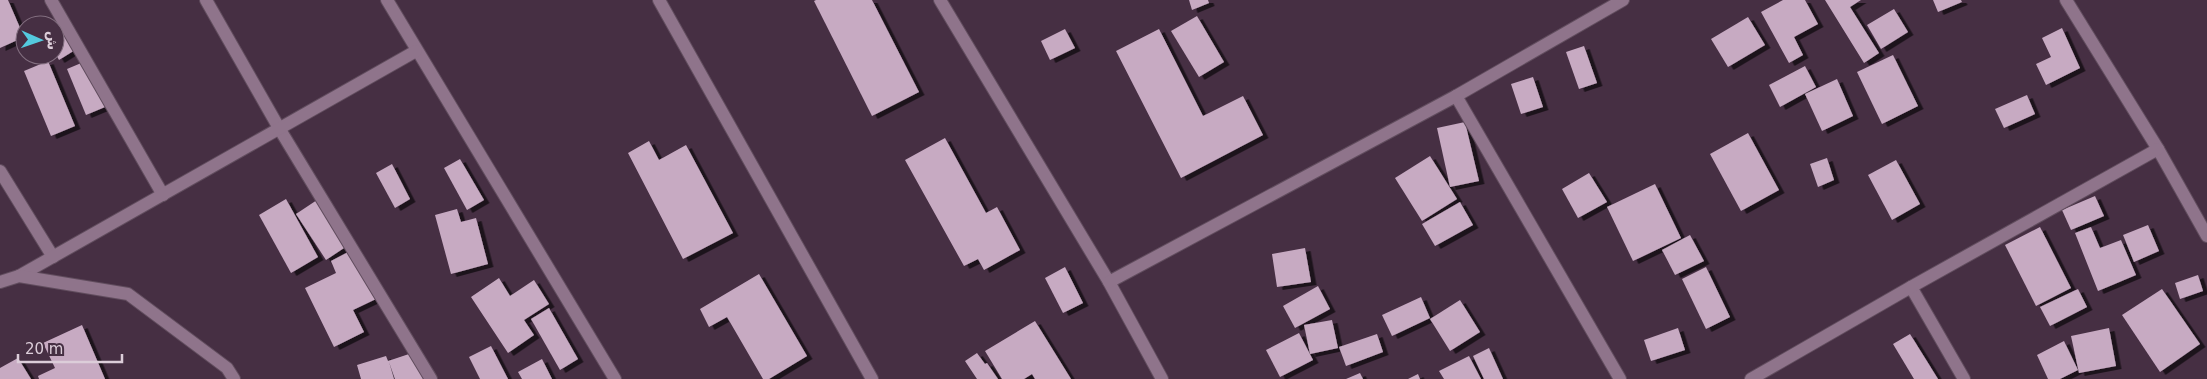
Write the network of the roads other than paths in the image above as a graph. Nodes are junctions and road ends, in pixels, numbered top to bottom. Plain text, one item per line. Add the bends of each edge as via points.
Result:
1 (51, 0) edge
2 (206, 0) edge
3 (387, 0) edge
4 (659, 0) edge
5 (940, 0) edge
6 (1623, 0) edge
7 (2066, 0) edge
8 (416, 50) junction
9 (1456, 96) junction
10 (279, 128) junction
11 (2158, 149) junction
12 (0, 171) edge
13 (163, 194) junction
14 (2207, 236) edge
15 (53, 257) junction
16 (19, 276) junction
17 (0, 282) edge
18 (1109, 282) junction
19 (1911, 286) junction
20 (234, 379) edge
21 (431, 379) edge
22 (615, 379) edge
23 (872, 379) edge
24 (1162, 379) edge
25 (1620, 379) edge
26 (1751, 379) edge
27 (1964, 379) edge

1 - 13 street
2 - 10 street
3 - 8 street
4 - 23 street
5 - 18 street
6 - 9 street
7 - 11 street
8 - 10 street
8 - 22 street
9 - 18 street
9 - 25 street
10 - 13 street
10 - 21 street
11 - 14 street
11 - 19 street
12 - 15 street
13 - 15 street
15 - 16 street
16 - 17 street
16 - 20 street via 128,294 227,368
18 - 24 street
19 - 26 street
19 - 27 street

